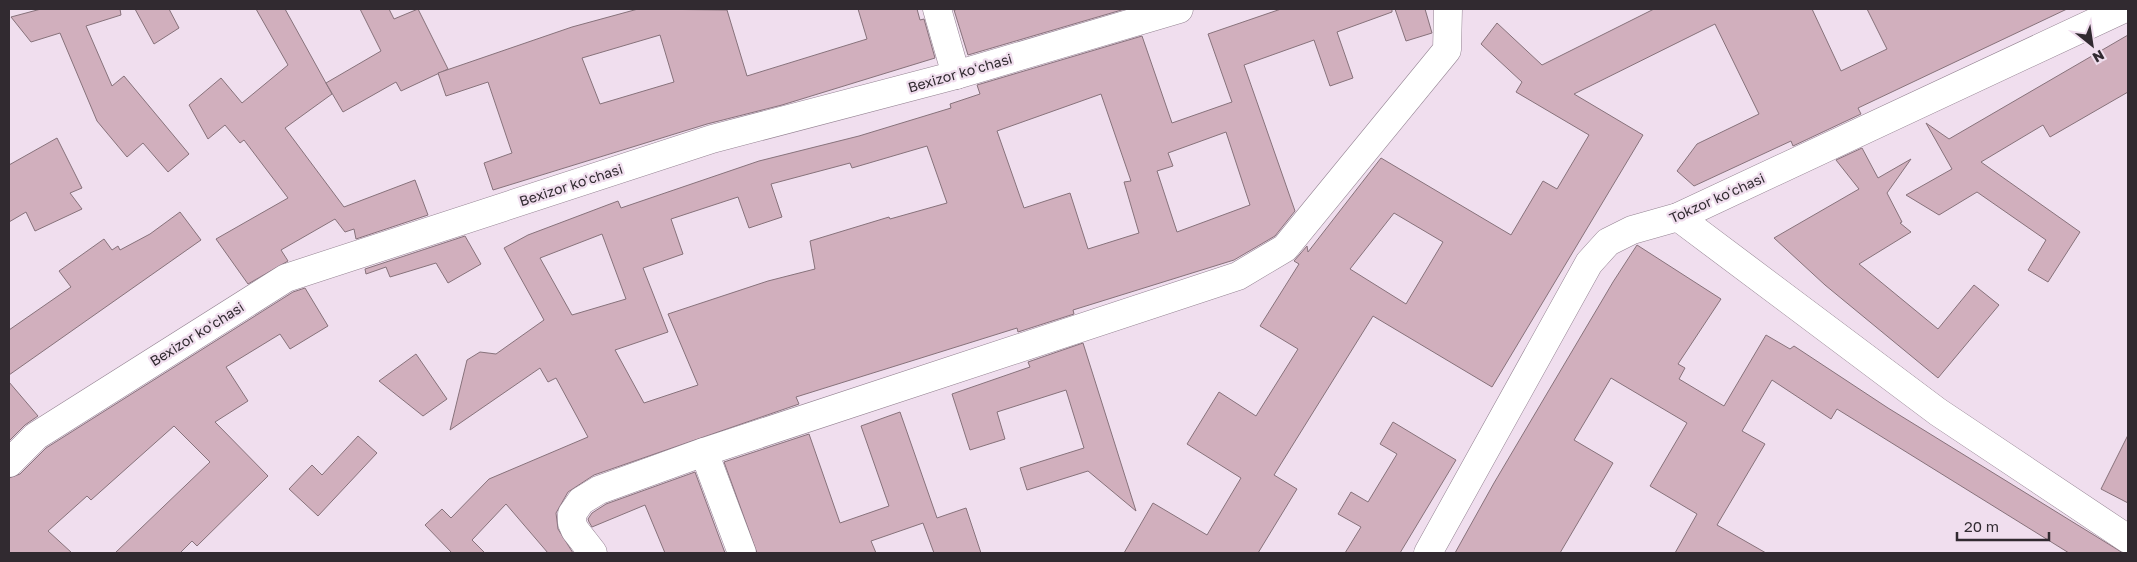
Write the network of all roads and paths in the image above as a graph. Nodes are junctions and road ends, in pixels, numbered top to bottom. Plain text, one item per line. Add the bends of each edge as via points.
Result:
1 (937, 9) edge
2 (1179, 9) edge
3 (1448, 9) edge
4 (2123, 9) edge
5 (956, 75) junction
6 (1678, 217) junction
7 (704, 452) junction
8 (9, 463) edge
9 (2128, 539) edge
10 (593, 553) edge
11 (742, 553) edge
12 (1428, 553) edge

1 - 5 street
2 - 5 street, Bexizor koʻchasi
3 - 7 street via 1447,50 1285,248 1238,276
4 - 6 street, Tokzor koʻchasi
5 - 8 street, Bexizor koʻchasi via 712,139 286,278 36,436
6 - 9 street via 1938,412
6 - 12 street, Tokzor koʻchasi via 1632,230 1608,242 1589,263
7 - 10 street via 599,490 581,500 572,514 572,523
7 - 11 street

